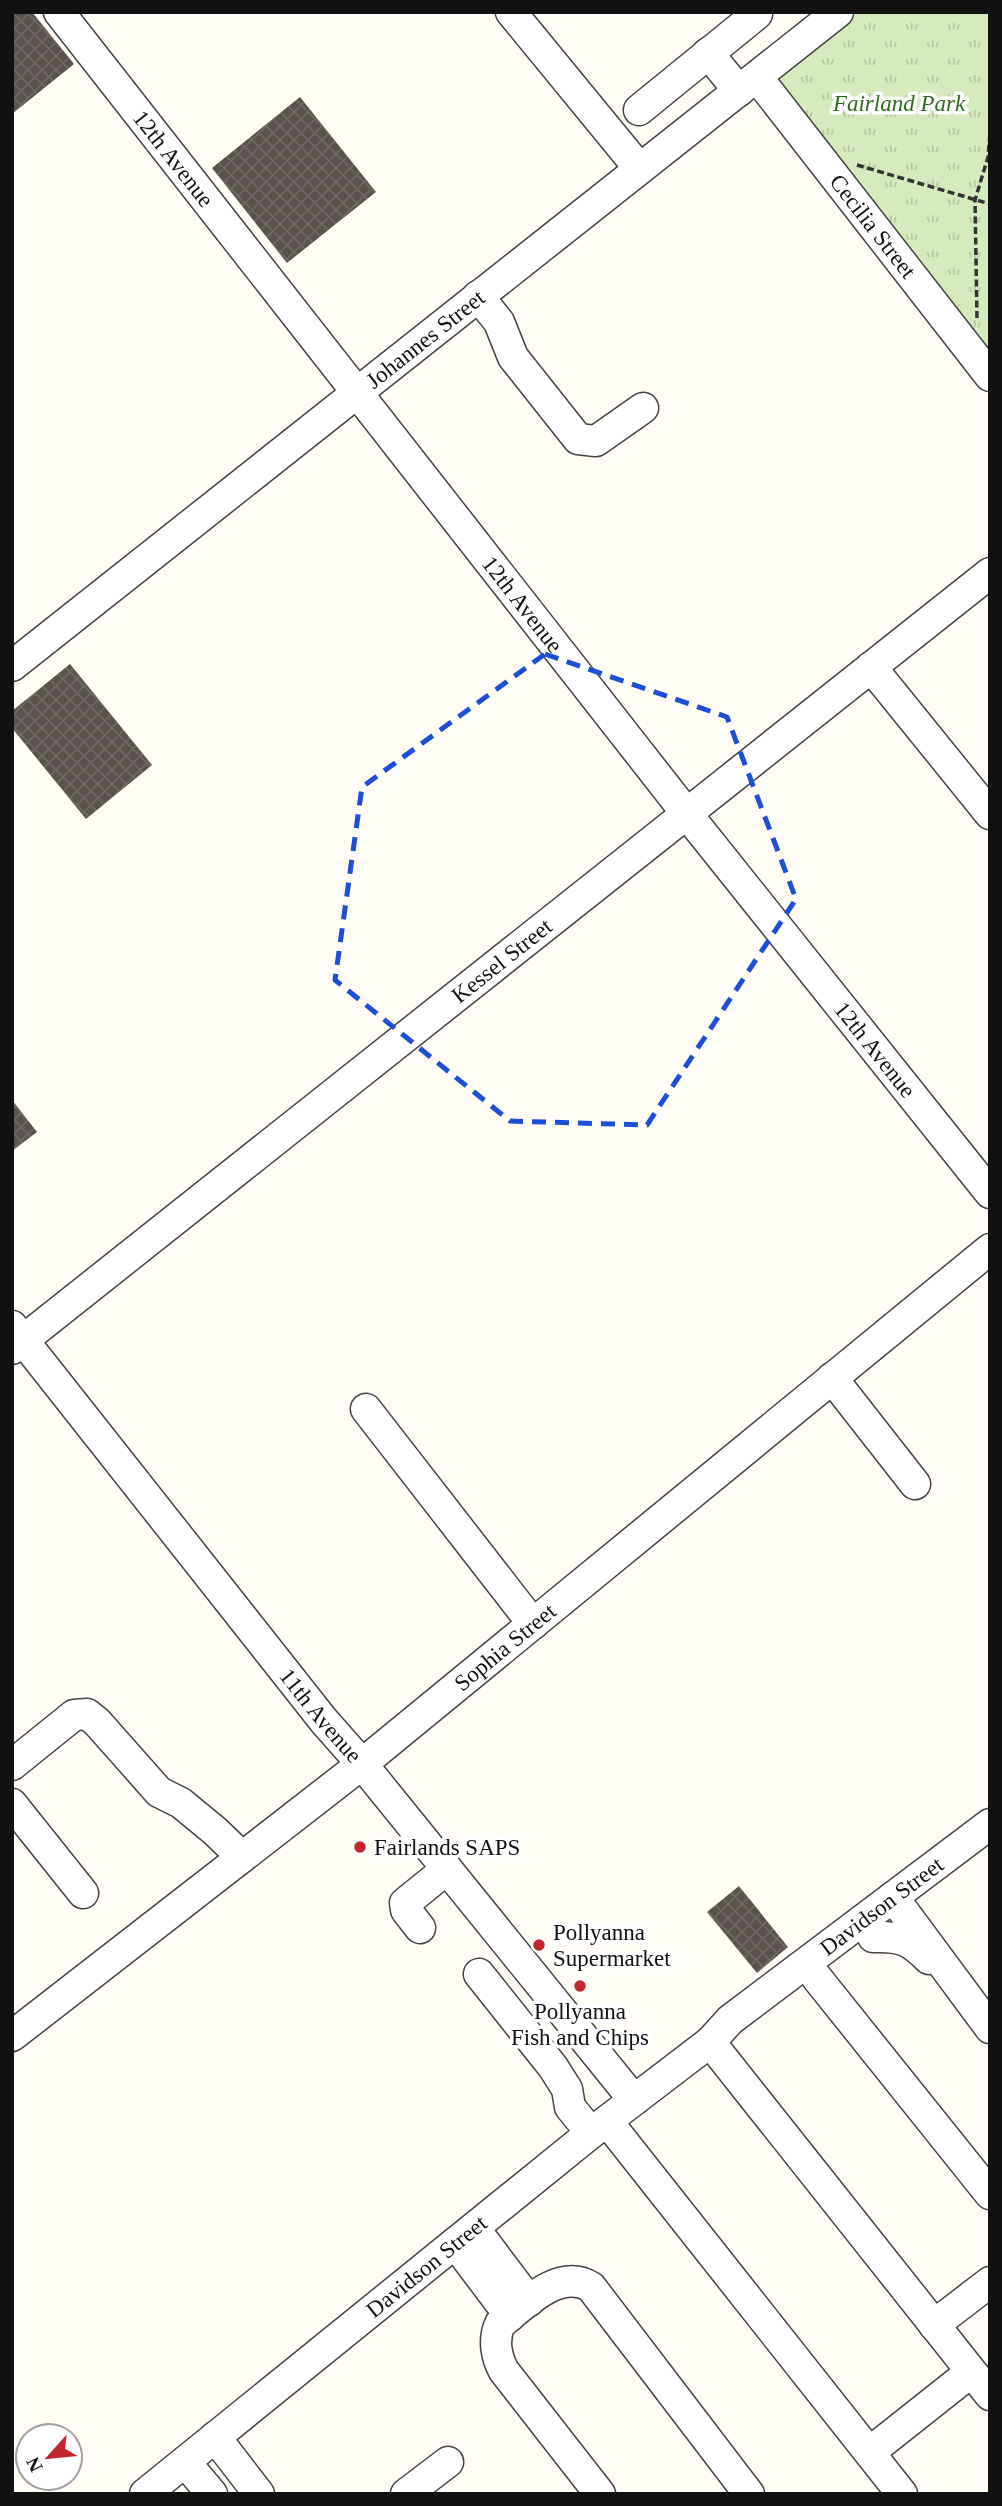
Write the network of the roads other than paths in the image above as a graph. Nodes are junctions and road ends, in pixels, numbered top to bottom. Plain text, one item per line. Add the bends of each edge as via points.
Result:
1 (59, 12) edge
2 (511, 12) edge
3 (838, 12) edge
4 (757, 14) edge
5 (708, 54) junction
6 (748, 84) junction
7 (639, 110) dead end
8 (639, 169) junction
9 (478, 296) junction
10 (990, 376) edge
11 (356, 393) junction
12 (643, 408) dead end
13 (990, 573) edge
14 (12, 666) edge
15 (871, 667) junction
16 (687, 814) junction
17 (990, 814) edge
18 (990, 1193) edge
19 (990, 1249) edge
20 (16, 1338) edge
21 (832, 1378) junction
22 (366, 1409) dead end
23 (915, 1484) dead end
24 (533, 1624) junction
25 (362, 1764) junction
26 (12, 1765) edge
27 (12, 1804) edge
28 (990, 1824) edge
29 (990, 1843) edge
30 (242, 1857) junction
31 (447, 1869) junction
32 (83, 1893) dead end
33 (900, 1905) junction
34 (420, 1928) dead end
35 (873, 1937) junction
36 (479, 1974) dead end
37 (817, 1978) junction
38 (990, 2028) edge
39 (12, 2036) edge
40 (709, 2042) junction
41 (634, 2100) junction
42 (599, 2127) junction
43 (990, 2194) edge
44 (464, 2235) junction
45 (990, 2282) edge
46 (519, 2309) junction
47 (934, 2325) junction
48 (971, 2372) junction
49 (990, 2395) edge
50 (215, 2437) junction
51 (870, 2452) junction
52 (185, 2462) junction
53 (448, 2462) dead end
54 (145, 2494) edge
55 (212, 2494) edge
56 (259, 2494) edge
57 (406, 2494) edge
58 (600, 2494) edge
59 (749, 2494) edge
60 (902, 2494) edge

1 - 11 street, 12th Avenue
2 - 8 street
3 - 6 street, Johannes Street
4 - 5 street
5 - 6 street, Cecilia Street
5 - 7 street
6 - 8 street, Johannes Street
6 - 10 street, Cecilia Street
8 - 9 street, Johannes Street
9 - 11 street, Johannes Street
9 - 12 street via 499,322 513,357 578,439 596,441
11 - 14 street, Johannes Street
11 - 16 street, 12th Avenue
13 - 15 street, Kessel Street
15 - 16 street, Kessel Street
15 - 17 street
16 - 18 street, 12th Avenue
16 - 20 street, Kessel Street
19 - 21 street, Sophia Street
20 - 25 street, 11th Avenue
21 - 23 street
21 - 24 street, Sophia Street
22 - 24 street
24 - 25 street, Sophia Street
25 - 30 street, Sophia Street
25 - 31 street, 11th Avenue
26 - 30 street via 74,1715 87,1714 159,1792 181,1802
27 - 32 street
28 - 33 street, Davidson Street
29 - 33 street, Davidson Street
30 - 39 street, Sophia Street
31 - 34 street via 405,1903 405,1910
31 - 41 street, 11th Avenue
33 - 35 street, Davidson Street
33 - 38 street
33 - 40 street, Davidson Street via 730,2020
35 - 37 street, Davidson Street
35 - 38 street via 898,1937 915,1946
36 - 42 street via 553,2067 567,2089 570,2108
37 - 40 street, Davidson Street
37 - 43 street
40 - 41 street, Davidson Street
40 - 47 street
41 - 42 street, Davidson Street
42 - 44 street, Davidson Street
42 - 51 street
44 - 46 street
44 - 50 street, Davidson Street
45 - 47 street
46 - 58 street via 496,2332 500,2364
46 - 59 street via 549,2287 572,2280 591,2287
47 - 48 street
48 - 49 street
48 - 51 street
50 - 52 street, Davidson Street
50 - 56 street
51 - 60 street
52 - 54 street, Davidson Street
52 - 55 street
53 - 57 street

